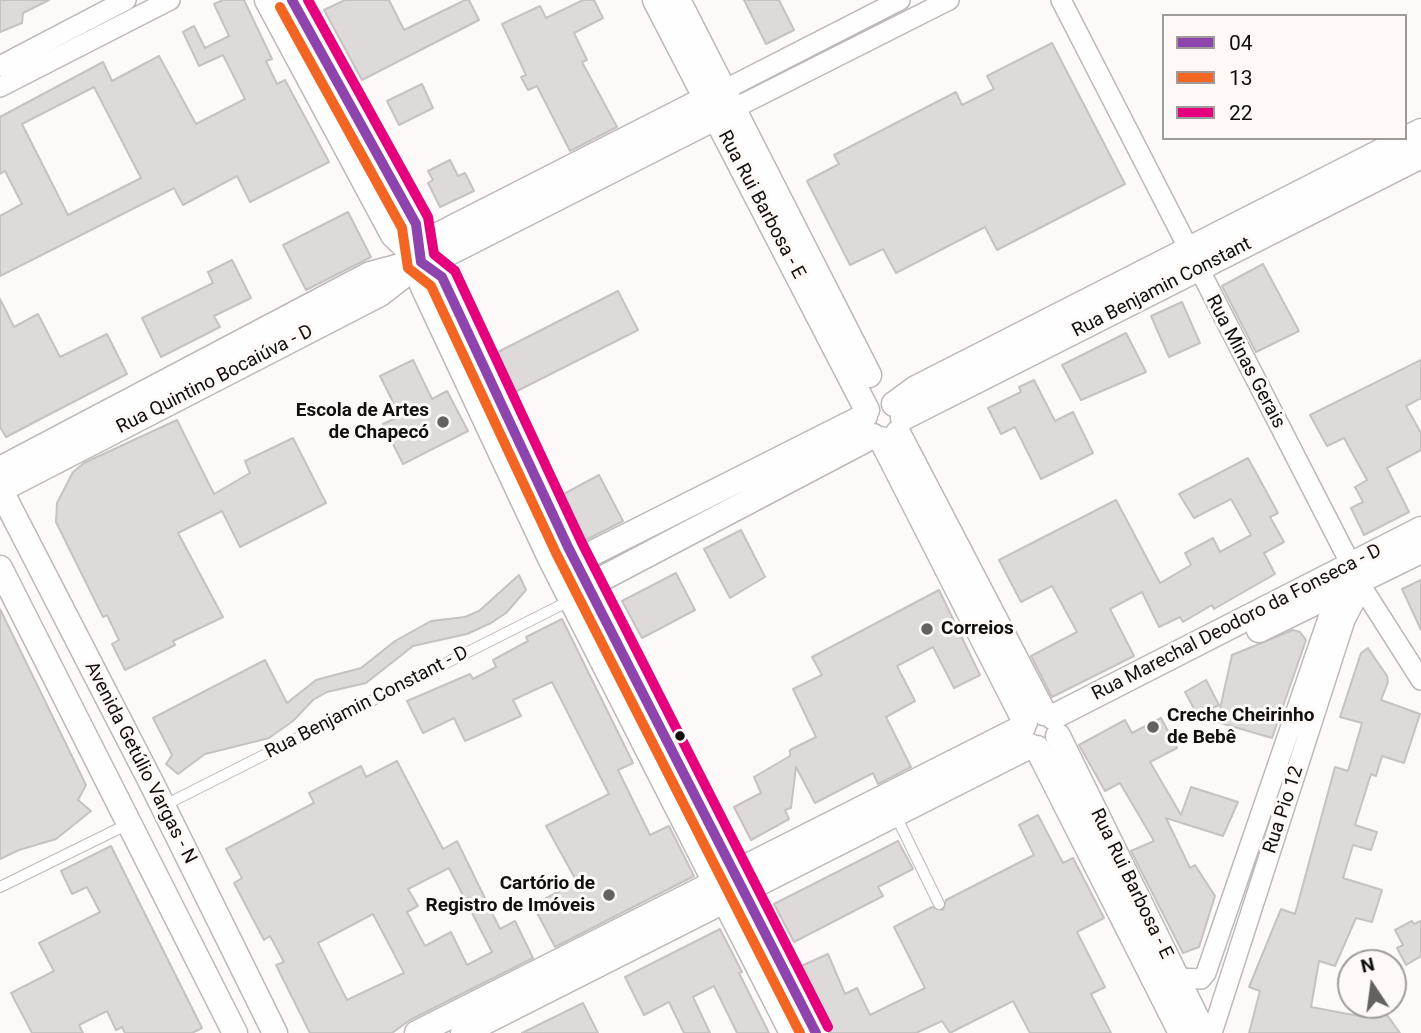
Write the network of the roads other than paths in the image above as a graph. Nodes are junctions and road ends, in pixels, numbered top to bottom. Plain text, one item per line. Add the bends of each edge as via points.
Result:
1 (126, 0) edge
2 (170, 0) edge
3 (267, 0) edge
4 (292, 0) edge
5 (655, 0) edge
6 (678, 0) edge
7 (900, 0) edge
8 (1061, 0) edge
9 (942, 1) edge
10 (0, 66) edge
11 (0, 87) edge
12 (719, 104) junction
13 (1421, 131) edge
14 (1421, 156) edge
15 (1348, 181) junction
16 (1192, 260) junction
17 (421, 262) junction
18 (883, 419) junction
19 (1, 486) edge
20 (1421, 529) edge
21 (617, 541) junction
22 (1421, 551) edge
23 (575, 562) junction
24 (629, 564) junction
25 (0, 568) edge
26 (1359, 579) junction
27 (1333, 584) junction
28 (580, 593) junction
29 (1421, 680) edge
30 (1041, 730) junction
31 (163, 806) junction
32 (895, 814) junction
33 (130, 823) junction
34 (1245, 857) junction
35 (1267, 864) junction
36 (728, 886) junction
37 (0, 887) edge
38 (939, 904) dead end
39 (1177, 978) junction
40 (234, 1033) edge
41 (275, 1033) edge
42 (416, 1033) edge
43 (463, 1033) edge
44 (792, 1033) edge
45 (816, 1033) edge
46 (1181, 1033) edge
47 (1204, 1033) edge
48 (1212, 1033) edge

1 - 10 street
2 - 11 street
3 - 17 street via 393,235
4 - 17 street via 416,224
5 - 12 street, Rua Rui Barbosa - E
6 - 12 street, Rua Rui Barbosa - E
7 - 12 street, Rua Quintino Bocaiúva - D
8 - 16 street, Rua Minas Gerais
9 - 12 street, Rua Quintino Bocaiúva - D
12 - 17 street, Rua Quintino Bocaiúva - D via 449,253
12 - 18 street, Rua Rui Barbosa - E
13 - 15 street, Rua Benjamin Constant
14 - 15 street, Rua Benjamin Constant
15 - 16 street, Rua Benjamin Constant
16 - 18 street
16 - 26 street, Rua Minas Gerais
17 - 19 street, Rua Quintino Bocaiúva - D via 370,274
17 - 23 street via 442,277
17 - 28 street via 422,285
18 - 21 street
18 - 24 street, Rua Benjamin Constant - D
18 - 30 street, Rua Rui Barbosa - E
19 - 31 street, Avenida Getúlio Vargas - N
20 - 26 street, Rua Marechal Deodoro da Fonseca - D
21 - 23 street
21 - 24 street
22 - 26 street, Rua Marechal Deodoro da Fonseca - D
23 - 28 street
24 - 28 street, Rua Benjamin Constant - D
25 - 33 street, Avenida Getúlio Vargas - N
26 - 27 street, Rua Marechal Deodoro da Fonseca - D
26 - 29 street, Rua Minas Gerais
26 - 35 street, Rua Pio 12
27 - 30 street, Rua Marechal Deodoro da Fonseca - D
27 - 34 street, Rua Pio 12
28 - 31 lane, Rua Benjamin Constant - D
28 - 36 street
30 - 32 street, Rua Marechal Deodoro da Fonseca - D
30 - 36 street, Rua Marechal Deodoro da Fonseca - D
30 - 39 street, Rua Rui Barbosa - E
30 - 46 street, Rua Rui Barbosa - E
31 - 41 street, Avenida Getúlio Vargas - N
32 - 36 street, Rua Marechal Deodoro da Fonseca - D
32 - 38 lane
33 - 37 lane
33 - 40 street, Avenida Getúlio Vargas - N
34 - 35 street
34 - 39 street, Rua Pio 12 via 1206,973 1201,979
35 - 48 street, Rua Pio 12
36 - 42 street, Rua Marechal Deodoro da Fonseca - D
36 - 43 street, Rua Marechal Deodoro da Fonseca - D
36 - 44 street
36 - 45 street
39 - 47 street, Rua Rui Barbosa - E

